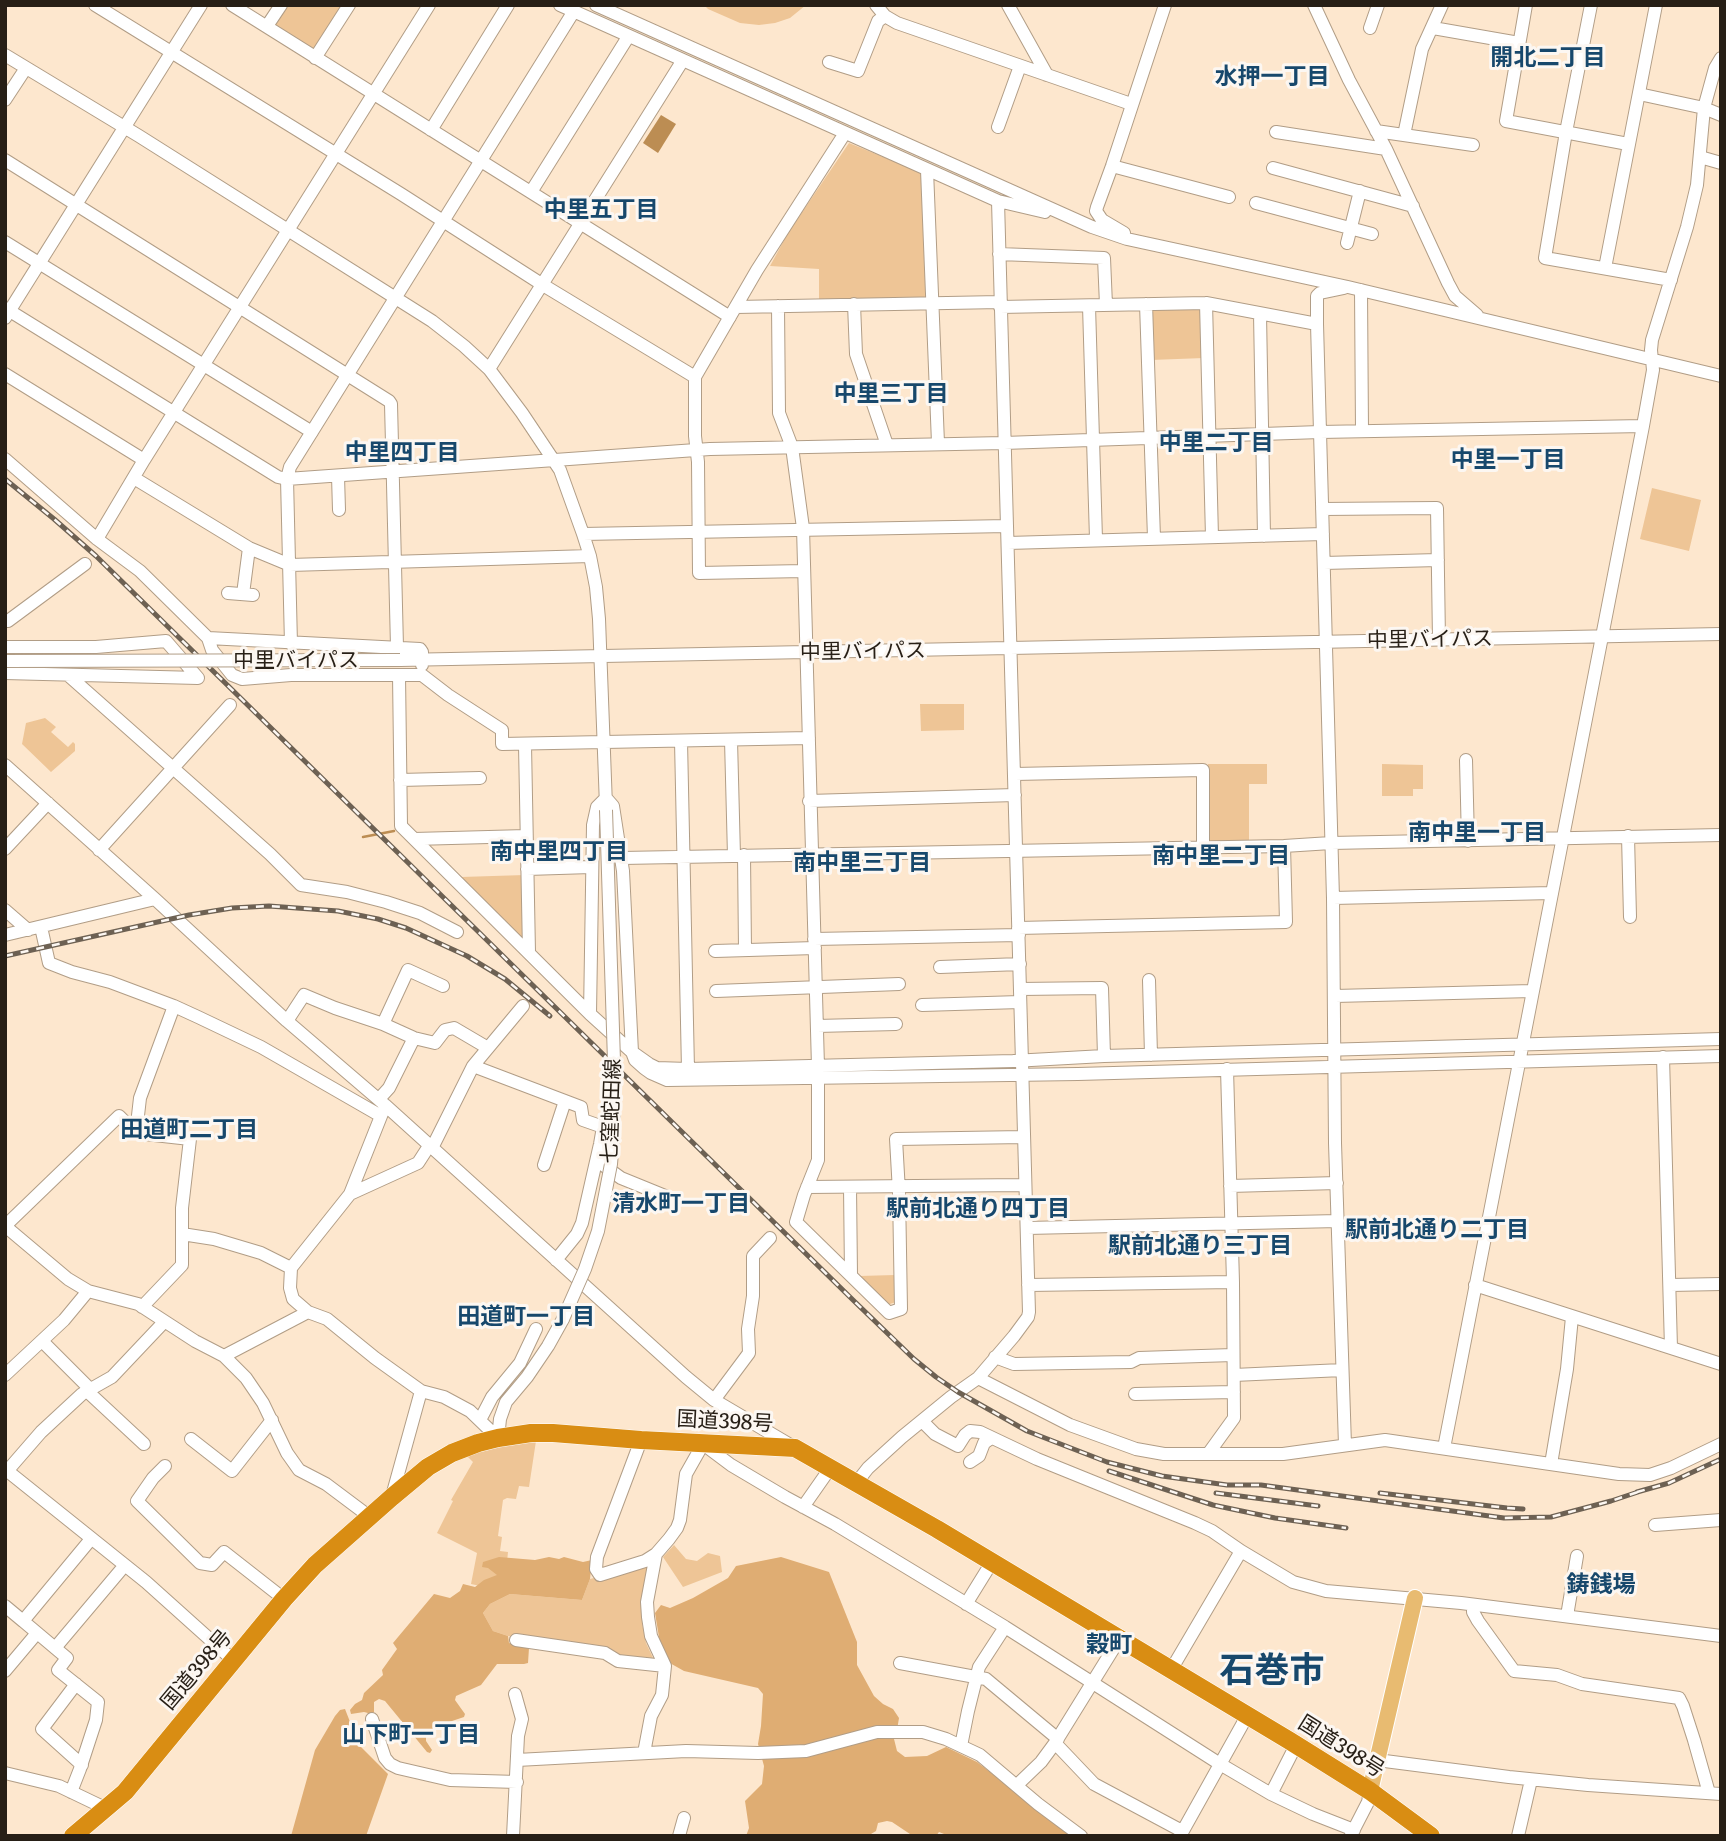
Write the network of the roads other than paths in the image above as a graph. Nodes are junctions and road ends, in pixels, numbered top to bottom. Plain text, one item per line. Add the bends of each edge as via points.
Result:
1 (95, 5) edge
2 (201, 5) edge
3 (232, 5) edge
4 (281, 5) edge
5 (349, 5) edge
6 (429, 5) edge
7 (508, 5) edge
8 (561, 5) edge
9 (596, 5) edge
10 (1008, 5) edge
11 (1165, 5) edge
12 (1314, 5) edge
13 (1378, 5) edge
14 (1441, 5) edge
15 (1526, 5) edge
16 (1591, 5) edge
17 (1656, 5) edge
18 (880, 10) edge
19 (574, 11) junction
20 (267, 26) junction
21 (1370, 28) dead end
22 (1433, 28) junction
23 (628, 37) junction
24 (1519, 43) junction
25 (171, 52) junction
26 (5, 55) edge
27 (315, 58) junction
28 (1721, 58) edge
29 (683, 60) junction
30 (829, 62) dead end
31 (1020, 66) junction
32 (26, 68) junction
33 (1047, 75) junction
34 (374, 94) junction
35 (1639, 94) junction
36 (5, 100) edge
37 (1131, 104) junction
38 (1704, 108) junction
39 (1721, 115) edge
40 (998, 127) dead end
41 (124, 128) junction
42 (431, 130) junction
43 (1376, 131) junction
44 (1276, 132) dead end
45 (1566, 132) junction
46 (845, 133) junction
47 (1404, 135) junction
48 (1628, 144) junction
49 (1474, 145) dead end
50 (1386, 149) junction
51 (336, 154) junction
52 (1700, 157) junction
53 (5, 160) edge
54 (481, 161) junction
55 (1721, 163) edge
56 (1112, 166) junction
57 (1273, 168) dead end
58 (927, 170) junction
59 (1360, 191) junction
60 (531, 192) junction
61 (1229, 197) dead end
62 (998, 201) junction
63 (1256, 203) dead end
64 (76, 205) junction
65 (1413, 206) junction
66 (1054, 210) junction
67 (443, 221) junction
68 (581, 223) junction
69 (1350, 228) junction
70 (288, 231) junction
71 (1372, 234) dead end
72 (1127, 239) junction
73 (5, 242) edge
74 (1347, 243) dead end
75 (999, 254) junction
76 (40, 263) junction
77 (1605, 268) junction
78 (1671, 280) junction
79 (543, 285) junction
80 (1354, 288) junction
81 (395, 298) junction
82 (932, 303) junction
83 (1206, 303) junction
84 (854, 304) junction
85 (1000, 304) junction
86 (1146, 304) junction
87 (1106, 305) junction
88 (778, 306) junction
89 (1089, 306) junction
90 (240, 307) junction
91 (7, 312) edge
92 (733, 312) junction
93 (1260, 314) junction
94 (1480, 318) junction
95 (1317, 324) junction
96 (1652, 359) junction
97 (204, 365) junction
98 (489, 369) junction
99 (5, 374) edge
100 (347, 375) junction
101 (1721, 376) edge
102 (695, 377) junction
103 (175, 413) junction
104 (1643, 426) junction
105 (1362, 431) junction
106 (312, 432) junction
107 (1320, 432) junction
108 (1262, 435) junction
109 (1208, 436) junction
110 (1151, 438) junction
111 (1093, 440) junction
112 (938, 443) junction
113 (1004, 443) junction
114 (887, 445) junction
115 (792, 447) junction
116 (696, 450) junction
117 (5, 459) edge
118 (144, 460) junction
119 (553, 460) junction
120 (393, 472) junction
121 (338, 475) junction
122 (134, 478) junction
123 (287, 479) junction
124 (1322, 509) junction
125 (339, 510) dead end
126 (1007, 526) junction
127 (803, 528) junction
128 (698, 531) junction
129 (583, 534) junction
130 (1323, 534) junction
131 (1264, 536) junction
132 (1212, 537) junction
133 (97, 538) junction
134 (1154, 538) junction
135 (1096, 539) junction
136 (1008, 543) junction
137 (249, 548) junction
138 (590, 556) junction
139 (1438, 560) junction
140 (394, 563) junction
141 (1324, 563) junction
142 (85, 564) dead end
143 (290, 565) junction
144 (804, 570) junction
145 (228, 593) dead end
146 (6, 622) edge
147 (1721, 634) edge
148 (1602, 637) junction
149 (208, 638) junction
150 (1439, 640) junction
151 (1326, 642) junction
152 (291, 644) junction
153 (5, 647) edge
154 (397, 647) junction
155 (1011, 649) junction
156 (806, 653) junction
157 (600, 657) junction
158 (422, 660) junction
159 (5, 661) edge
160 (5, 673) edge
161 (68, 675) junction
162 (398, 675) junction
163 (422, 675) junction
164 (230, 705) dead end
165 (809, 738) junction
166 (731, 740) junction
167 (681, 741) junction
168 (604, 743) junction
169 (525, 745) junction
170 (1466, 760) dead end
171 (5, 765) edge
172 (173, 769) junction
173 (1015, 774) junction
174 (480, 778) dead end
175 (400, 779) junction
176 (1016, 795) junction
177 (809, 801) junction
178 (48, 803) junction
179 (606, 804) junction
180 (1721, 835) edge
181 (526, 836) junction
182 (1628, 836) junction
183 (1562, 838) junction
184 (414, 839) junction
185 (1468, 841) junction
186 (1332, 843) junction
187 (1284, 846) junction
188 (1203, 847) junction
189 (5, 849) edge
190 (99, 850) junction
191 (1017, 851) junction
192 (739, 855) junction
193 (812, 855) junction
194 (684, 857) junction
195 (622, 858) junction
196 (591, 867) junction
197 (527, 869) junction
198 (1552, 893) junction
199 (1333, 898) junction
200 (155, 899) junction
201 (5, 910) edge
202 (1630, 917) dead end
203 (41, 927) junction
204 (28, 930) junction
205 (457, 932) dead end
206 (1019, 932) junction
207 (5, 935) edge
208 (815, 943) junction
209 (746, 950) junction
210 (715, 951) dead end
211 (529, 952) junction
212 (1020, 964) junction
213 (940, 967) dead end
214 (1149, 980) dead end
215 (899, 984) dead end
216 (443, 986) dead end
217 (816, 988) junction
218 (716, 991) dead end
219 (1532, 991) junction
220 (1020, 995) junction
221 (1335, 996) junction
222 (922, 1005) dead end
223 (174, 1006) junction
224 (523, 1006) dead end
225 (590, 1014) junction
226 (287, 1021) junction
227 (383, 1024) junction
228 (896, 1024) dead end
229 (817, 1026) junction
230 (414, 1038) junction
231 (1721, 1039) edge
232 (1522, 1044) junction
233 (488, 1048) junction
234 (1335, 1050) junction
235 (632, 1052) junction
236 (1151, 1055) junction
237 (1104, 1056) junction
238 (1721, 1056) edge
239 (1663, 1057) junction
240 (1022, 1060) junction
241 (1519, 1061) junction
242 (473, 1066) junction
243 (1334, 1067) junction
244 (688, 1069) junction
245 (1227, 1069) junction
246 (818, 1072) junction
247 (1022, 1074) junction
248 (565, 1101) junction
249 (382, 1107) junction
250 (136, 1133) junction
251 (1024, 1137) junction
252 (430, 1147) junction
253 (596, 1164) junction
254 (544, 1165) dead end
255 (1337, 1183) junction
256 (1025, 1185) junction
257 (1230, 1186) junction
258 (807, 1187) junction
259 (850, 1187) junction
260 (898, 1187) junction
261 (350, 1194) junction
262 (675, 1200) dead end
263 (1338, 1221) junction
264 (1231, 1223) junction
265 (5, 1226) edge
266 (1027, 1228) junction
267 (182, 1234) junction
268 (770, 1238) dead end
269 (556, 1260) junction
270 (291, 1268) junction
271 (851, 1275) junction
272 (1233, 1282) junction
273 (1721, 1284) edge
274 (1028, 1285) junction
275 (1475, 1285) junction
276 (1670, 1285) junction
277 (88, 1291) junction
278 (142, 1307) junction
279 (308, 1312) junction
280 (1572, 1317) junction
281 (164, 1322) junction
282 (536, 1329) dead end
283 (42, 1341) junction
284 (1671, 1348) junction
285 (1233, 1355) junction
286 (224, 1356) junction
287 (995, 1357) junction
288 (1721, 1364) edge
289 (1342, 1370) junction
290 (1234, 1375) junction
291 (5, 1376) edge
292 (978, 1378) junction
293 (89, 1390) junction
294 (421, 1391) junction
295 (1234, 1392) junction
296 (1135, 1394) dead end
297 (714, 1401) junction
298 (272, 1420) junction
299 (480, 1420) junction
300 (922, 1421) junction
301 (761, 1429) junction
302 (498, 1438) junction
303 (991, 1438) junction
304 (191, 1439) dead end
305 (641, 1440) junction
306 (144, 1444) dead end
307 (703, 1444) junction
308 (1721, 1444) edge
309 (1345, 1445) junction
310 (747, 1446) junction
311 (796, 1448) junction
312 (1444, 1448) junction
313 (1208, 1454) junction
314 (970, 1462) dead end
315 (1551, 1464) junction
316 (165, 1466) dead end
317 (831, 1467) junction
318 (6, 1469) edge
319 (857, 1482) junction
320 (392, 1497) junction
321 (803, 1507) junction
322 (370, 1517) junction
323 (1721, 1520) edge
324 (1655, 1525) dead end
325 (91, 1539) junction
326 (1241, 1550) junction
327 (656, 1554) junction
328 (1577, 1556) dead end
329 (992, 1562) junction
330 (125, 1565) junction
331 (1415, 1598) junction
332 (284, 1599) junction
333 (966, 1604) junction
334 (1473, 1605) junction
335 (5, 1606) edge
336 (1567, 1616) junction
337 (23, 1621) junction
338 (1005, 1628) junction
339 (37, 1633) junction
340 (1721, 1636) edge
341 (1120, 1638) junction
342 (516, 1640) dead end
343 (55, 1648) junction
344 (234, 1661) junction
345 (900, 1663) dead end
346 (665, 1666) junction
347 (1171, 1670) junction
348 (5, 1671) edge
349 (976, 1676) junction
350 (1093, 1683) junction
351 (76, 1684) junction
352 (515, 1694) dead end
353 (1247, 1716) junction
354 (372, 1719) dead end
355 (1056, 1741) junction
356 (1296, 1745) junction
357 (961, 1746) junction
358 (644, 1753) junction
359 (517, 1760) junction
360 (1377, 1760) junction
361 (1220, 1764) junction
362 (82, 1765) junction
363 (5, 1773) edge
364 (1531, 1780) junction
365 (517, 1782) junction
366 (1017, 1786) junction
367 (1370, 1791) junction
368 (71, 1792) junction
369 (1271, 1794) junction
370 (1715, 1794) edge
371 (107, 1809) junction
372 (684, 1818) dead end
373 (1181, 1833) edge
374 (1352, 1833) edge
375 (73, 1836) edge
376 (513, 1836) edge
377 (679, 1836) edge
378 (1081, 1836) edge
379 (1431, 1836) edge
380 (1518, 1836) edge

1 - 25 street
2 - 25 street
3 - 20 street
4 - 20 street
5 - 27 street
6 - 34 street
7 - 42 street
8 - 19 street
9 - 66 street
10 - 33 street
11 - 37 street
12 - 43 street
13 - 21 street
14 - 22 street
15 - 24 street
16 - 45 street
17 - 35 street
18 - 30 street via 858,71
18 - 31 street via 897,23
19 - 23 street
19 - 54 street
20 - 27 street
22 - 24 street
22 - 47 street via 1422,49
23 - 29 street
23 - 60 street
24 - 45 street via 1506,121
25 - 41 street
25 - 51 street
26 - 32 street, 七窪蛇田線
27 - 34 street
28 - 38 street
29 - 46 street
29 - 68 street
31 - 33 street
31 - 40 street
32 - 36 street
32 - 41 street, 七窪蛇田線
33 - 37 street
34 - 42 street
34 - 51 street
35 - 38 street
35 - 48 street
37 - 56 street
38 - 39 street
38 - 52 street
41 - 64 street
41 - 70 street, 七窪蛇田線
42 - 54 street
43 - 47 street
43 - 50 street
44 - 50 street
45 - 48 street
45 - 77 street via 1545,258
46 - 58 street
46 - 92 street
47 - 49 street
48 - 77 street
50 - 65 street
51 - 67 street
51 - 70 street
52 - 55 street
52 - 78 street via 1695,196
53 - 64 street
54 - 60 street
54 - 67 street
56 - 61 street
56 - 72 street via 1096,211
57 - 59 street
58 - 62 street
58 - 82 street
59 - 65 street
59 - 69 street
60 - 68 street
62 - 66 street via 1047,213
62 - 75 street
63 - 69 street
64 - 76 street
64 - 90 street
65 - 94 street via 1455,296
66 - 72 street
67 - 79 street
67 - 81 street
68 - 79 street
68 - 92 street
69 - 71 street
69 - 74 street
70 - 81 street, 七窪蛇田線
70 - 90 street
72 - 80 street
73 - 76 street
75 - 85 street
75 - 87 street via 1104,258
76 - 91 street
76 - 97 street
77 - 78 street
78 - 96 street via 1652,340
79 - 98 street
79 - 102 street
80 - 94 street
80 - 95 street via 1320,293
80 - 105 street
81 - 98 street, 七窪蛇田線 via 432,321
81 - 100 street
82 - 84 street
82 - 85 street
82 - 112 street
83 - 86 street
83 - 93 street
83 - 109 street
84 - 88 street
84 - 114 street via 856,354
85 - 89 street
85 - 113 street
86 - 87 street
86 - 110 street
87 - 89 street
88 - 92 street
88 - 115 street via 779,413
89 - 111 street
90 - 97 street
90 - 100 street
91 - 103 street
92 - 102 street
93 - 95 street
93 - 108 street
94 - 96 street
95 - 107 street
96 - 101 street
96 - 104 street
97 - 103 street
97 - 106 street
98 - 119 street, 七窪蛇田線
99 - 118 street
100 - 106 street
100 - 120 street via 391,404
102 - 116 street
103 - 118 street
103 - 123 street
104 - 105 street
104 - 148 street
105 - 107 street
106 - 123 street via 289,467
107 - 108 street
107 - 124 street
108 - 109 street
108 - 131 street
109 - 110 street
109 - 132 street
110 - 111 street
110 - 134 street
111 - 113 street
111 - 135 street
112 - 113 street
112 - 114 street
113 - 126 street
114 - 115 street
115 - 116 street
115 - 127 street
116 - 119 street
116 - 128 street
117 - 133 street
118 - 122 street
119 - 120 street
119 - 129 street, 七窪蛇田線
120 - 121 street
120 - 140 street
121 - 123 street
121 - 125 street
122 - 133 street
122 - 137 street
123 - 143 street
124 - 130 street
124 - 139 street via 1437,508
126 - 127 street
126 - 136 street
127 - 128 street
127 - 144 street
128 - 129 street
128 - 144 street via 699,573
129 - 138 street, 七窪蛇田線
130 - 131 street
130 - 141 street
131 - 132 street
132 - 134 street
133 - 149 street via 140,571
134 - 135 street
135 - 136 street
136 - 155 street
137 - 143 street
137 - 145 street via 248,595
138 - 140 street
138 - 157 street, 七窪蛇田線
139 - 141 street
139 - 150 street
140 - 143 street
140 - 154 street
141 - 151 street
142 - 146 street
143 - 152 street
144 - 156 street
147 - 148 street, 中里バイパス
148 - 150 street, 中里バイパス
148 - 183 street
149 - 152 street
149 - 162 street via 232,675 242,679
150 - 151 street, 中里バイパス
151 - 155 street, 中里バイパス
151 - 186 street
152 - 154 street
153 - 161 street via 96,647 166,640 198,678
154 - 158 street via 420,649
155 - 156 street, 中里バイパス
155 - 173 street
156 - 157 street, 中里バイパス
156 - 165 street
157 - 158 street, 中里バイパス
157 - 168 street, 七窪蛇田線
158 - 159 street, 中里バイパス, bridge
158 - 163 street
160 - 161 street
161 - 172 street
162 - 163 street
162 - 175 street
163 - 169 street via 502,730 502,744
164 - 172 street
165 - 166 street
165 - 177 street
166 - 167 street
166 - 192 street
167 - 168 street
167 - 194 street
168 - 169 street
168 - 179 street, 七窪蛇田線
169 - 181 street
170 - 185 street
171 - 178 street
172 - 190 street
172 - 205 street via 301,885 386,902
173 - 176 street
173 - 188 street via 1203,770
174 - 175 street
175 - 184 street via 401,826
176 - 177 street
176 - 191 street
177 - 193 street
178 - 189 street
178 - 190 street
179 - 195 street via 613,806
179 - 196 street via 597,807
179 - 302 street, 七窪蛇田線, bridge via 614,1049 611,1164 585,1269 564,1319 506,1402
180 - 182 street
181 - 184 street
181 - 197 street
182 - 183 street
182 - 202 street
183 - 185 street
183 - 198 street
184 - 211 street
185 - 186 street
186 - 187 street
186 - 199 street
187 - 188 street
187 - 206 street via 1286,922
188 - 191 street
190 - 200 street
191 - 193 street
191 - 206 street
192 - 193 street
192 - 194 street
192 - 209 street
193 - 208 street
194 - 195 street
194 - 244 street
195 - 235 street
196 - 197 street
196 - 225 street
197 - 211 street
198 - 199 street
198 - 219 street
199 - 221 street
200 - 203 street
200 - 226 street
201 - 204 street
203 - 204 street
203 - 223 street via 49,963
204 - 207 street
206 - 208 street
206 - 212 street
208 - 209 street
208 - 217 street
209 - 210 street
211 - 225 street
212 - 213 street
212 - 220 street
214 - 236 street
215 - 217 street
216 - 227 street via 408,970
217 - 218 street
217 - 229 street
219 - 221 street
219 - 232 street
220 - 222 street
220 - 237 street via 1102,988
220 - 240 street
221 - 234 street
223 - 249 street
223 - 250 street via 140,1098
224 - 233 street
225 - 235 street
226 - 227 street via 304,995
226 - 249 street
227 - 230 street
228 - 229 street
229 - 246 street
230 - 233 street via 435,1043 454,1028
230 - 249 street
231 - 232 street
232 - 234 street
232 - 241 street
233 - 242 street
234 - 236 street
234 - 243 street
235 - 244 street via 657,1068
235 - 246 street via 644,1068 667,1080
236 - 237 street
237 - 240 street
238 - 239 street
239 - 241 street
239 - 276 street
240 - 246 street
240 - 247 street
241 - 243 street
241 - 275 street
242 - 248 street
242 - 252 street
243 - 245 street
243 - 255 street
244 - 246 street
245 - 247 street
245 - 257 street
246 - 247 street
246 - 258 street via 818,1160
247 - 251 street
248 - 253 street via 581,1107 583,1120 603,1127
248 - 254 street
249 - 252 street
249 - 261 street
250 - 265 street via 119,1116
250 - 267 street via 190,1139
251 - 256 street
251 - 260 street via 896,1139
252 - 261 street via 418,1163
252 - 269 street
253 - 262 street
253 - 269 street via 582,1223
255 - 257 street
255 - 263 street
256 - 260 street
256 - 266 street
257 - 264 street
258 - 259 street
258 - 271 street via 796,1222
259 - 260 street
259 - 271 street
260 - 271 street via 901,1309 888,1313
261 - 270 street
263 - 264 street
263 - 289 street
264 - 266 street
264 - 272 street
265 - 277 street
266 - 274 street
267 - 270 street via 261,1252
267 - 278 street via 182,1265
268 - 297 street via 753,1256 749,1353
269 - 297 street
270 - 279 street via 293,1298
272 - 274 street
272 - 285 street
273 - 276 street
274 - 287 street via 1028,1317
275 - 280 street
275 - 312 street
276 - 284 street
277 - 278 street
277 - 283 street
278 - 281 street
279 - 286 street
279 - 294 street via 327,1319
280 - 284 street
280 - 315 street
281 - 286 street
281 - 293 street via 112,1377
282 - 299 street via 520,1363
283 - 291 street
283 - 293 street
284 - 288 street
285 - 287 street via 1014,1364
285 - 290 street
286 - 298 street via 246,1378
287 - 292 street
289 - 290 street
289 - 309 street
290 - 295 street
292 - 300 street
292 - 313 street via 1070,1425 1136,1449
293 - 306 street
293 - 318 street
294 - 299 street via 444,1397
294 - 320 street
295 - 296 street
295 - 313 street via 1232,1421
297 - 301 street
298 - 304 street via 232,1471
298 - 322 street via 299,1470
299 - 302 street
300 - 303 street via 958,1446 970,1431
300 - 319 street
301 - 310 street via 759,1441
301 - 311 street
302 - 305 highway, 国道398号 via 553,1433
302 - 320 highway, 国道398号 via 452,1453
303 - 314 street
303 - 326 street via 1187,1519
305 - 307 highway, 国道398号
305 - 327 street via 596,1569 600,1575
307 - 310 highway, 国道398号
307 - 321 street
307 - 327 street via 686,1474 677,1528
308 - 315 street via 1650,1475
309 - 312 street via 1385,1440
309 - 313 street via 1283,1454
310 - 311 highway, 国道398号
311 - 317 highway, 国道398号
312 - 315 street
316 - 332 street via 137,1502 200,1563 212,1565 224,1552
317 - 319 highway, 国道398号
317 - 321 street
318 - 325 street
319 - 329 highway, 国道398号
320 - 322 highway, 国道398号
321 - 333 street
322 - 332 highway, 国道398号
323 - 324 street
325 - 330 street
325 - 337 street
326 - 331 street via 1309,1587
326 - 347 street
327 - 346 street via 648,1617
328 - 336 street
329 - 333 street
329 - 341 highway, 国道398号
330 - 343 street
330 - 344 street
331 - 334 street
331 - 360 main road
332 - 344 highway, 国道398号
333 - 338 street
334 - 336 street
334 - 370 street via 1478,1621 1514,1671 1679,1698
335 - 337 street
336 - 340 street
337 - 339 street
338 - 349 street
338 - 350 street
339 - 343 street
339 - 348 street
341 - 347 highway, 国道398号
341 - 350 street
342 - 346 street
343 - 351 street via 67,1658 58,1670
344 - 371 highway, 国道398号
345 - 349 street
346 - 358 street via 662,1695 650,1716
347 - 353 highway, 国道398号
349 - 355 street via 986,1679
349 - 357 street
350 - 355 street
350 - 361 street
351 - 362 street via 98,1702
351 - 362 street via 42,1729
352 - 359 street via 522,1719
353 - 356 highway, 国道398号
353 - 361 street
354 - 365 street via 386,1758 398,1768 450,1780
355 - 366 street
355 - 373 street via 1094,1784
356 - 367 highway, 国道398号
356 - 369 street
357 - 358 street via 923,1732 877,1732 806,1751
357 - 366 street via 980,1755
358 - 359 street
359 - 365 street
360 - 364 street
360 - 367 main road
361 - 369 street
361 - 373 street
362 - 368 street
363 - 368 street
364 - 370 street
364 - 380 street
365 - 376 street
366 - 378 street
367 - 374 street
367 - 379 highway, 国道398号
368 - 371 street
369 - 374 street
371 - 375 highway, 国道398号
372 - 377 street

